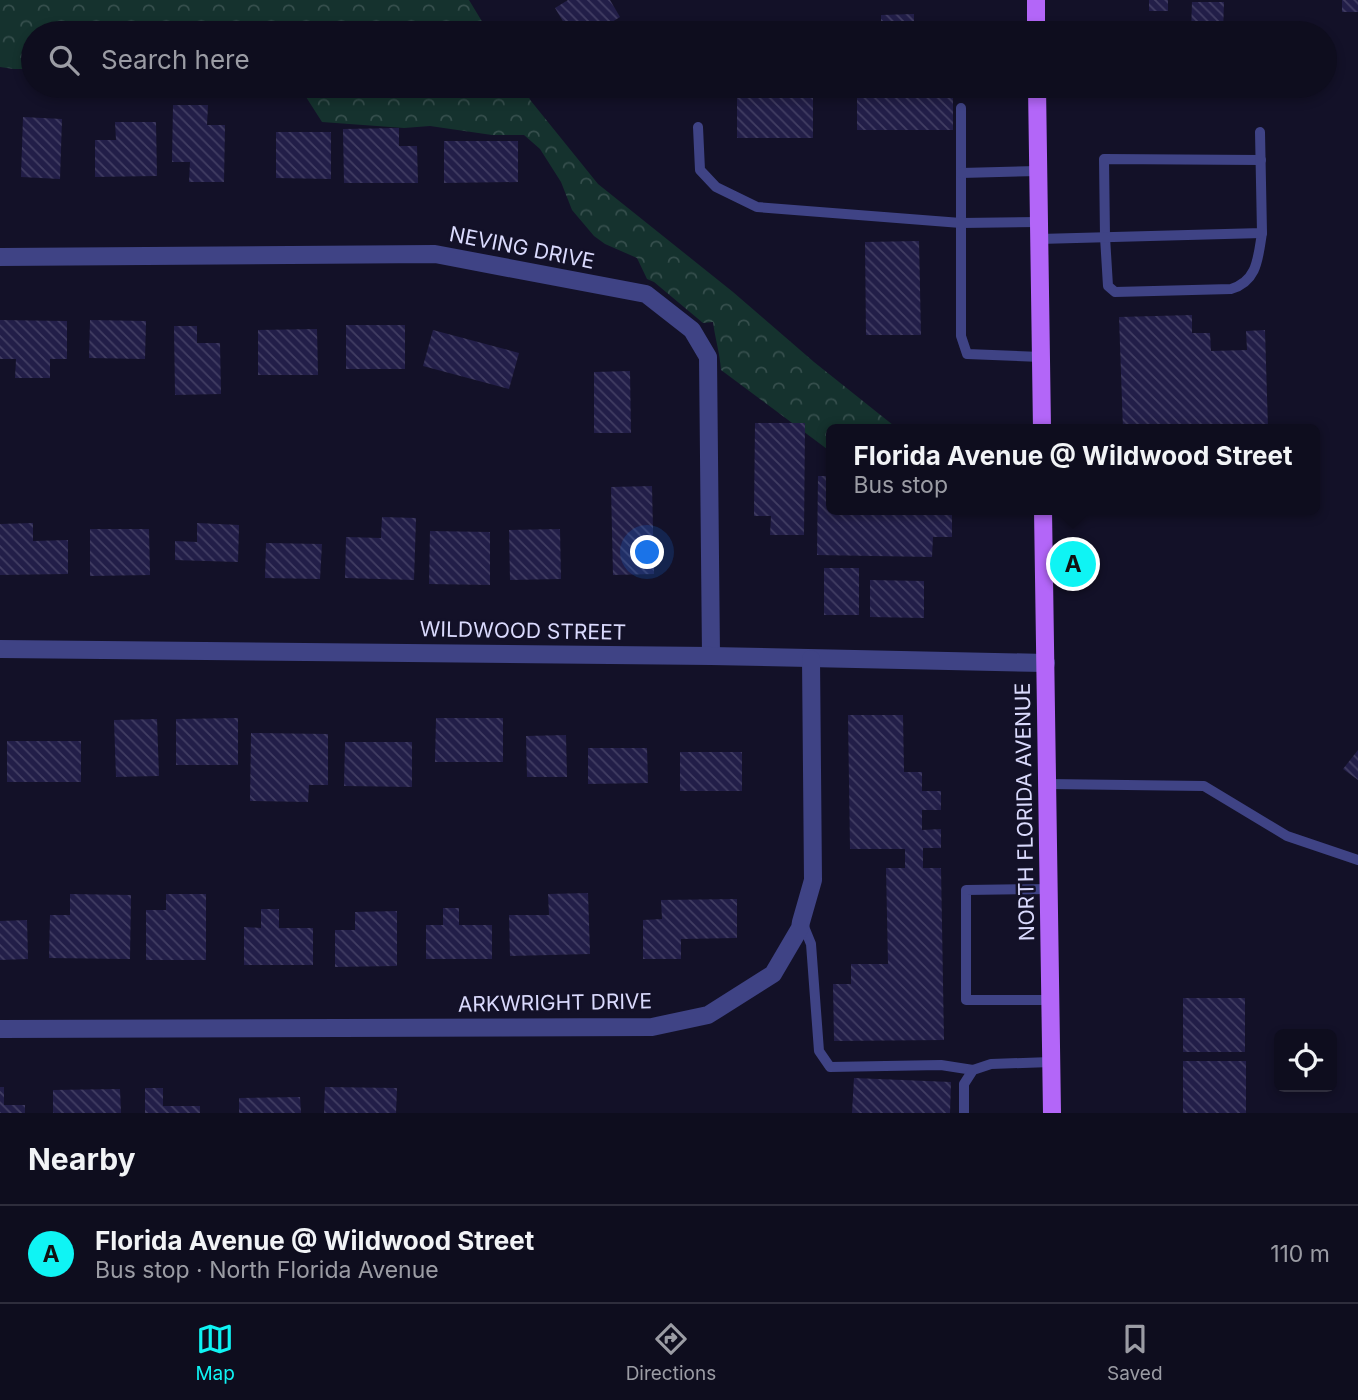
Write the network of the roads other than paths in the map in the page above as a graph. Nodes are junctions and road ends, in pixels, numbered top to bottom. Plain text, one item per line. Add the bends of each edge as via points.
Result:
1 (1035, 0) edge
2 (1036, 21) edge
3 (1037, 98) edge
4 (961, 108) dead end
5 (698, 127) dead end
6 (1260, 132) dead end
7 (1261, 160) junction
8 (1038, 171) junction
9 (961, 173) junction
10 (961, 223) junction
11 (1039, 230) junction
12 (1262, 233) junction
13 (1105, 237) junction
14 (0, 257) edge
15 (1041, 357) junction
16 (1042, 424) edge
17 (1043, 515) edge
18 (0, 649) edge
19 (711, 656) junction
20 (811, 659) junction
21 (1046, 663) junction
22 (1048, 784) junction
23 (1358, 860) edge
24 (1049, 889) junction
25 (802, 922) junction
26 (1051, 1000) junction
27 (0, 1029) edge
28 (1051, 1062) junction
29 (973, 1070) junction
30 (964, 1113) edge
31 (1052, 1113) edge

1 - 2 main road
3 - 8 main road
4 - 9 lane
5 - 10 lane via 700,170 716,187 757,207
6 - 7 lane
7 - 12 lane
7 - 13 lane via 1104,159
8 - 9 lane
8 - 11 main road
9 - 10 lane
10 - 11 lane
10 - 15 lane via 961,336 967,354
11 - 13 lane
11 - 15 main road
12 - 13 lane
12 - 13 lane via 1258,262 1247,281 1237,287 1115,292 1107,281
14 - 19 street, NEVING DRIVE via 435,254 646,294 692,330 708,357
15 - 16 main road
17 - 21 main road, NORTH FLORIDA AVENUE
18 - 19 street, WILDWOOD STREET
19 - 20 street, WILDWOOD STREET
20 - 21 street, WILDWOOD STREET
20 - 25 street, ARKWRIGHT DRIVE via 813,880
21 - 22 main road, NORTH FLORIDA AVENUE
22 - 23 lane via 1204,786 1287,836
22 - 24 main road, NORTH FLORIDA AVENUE
24 - 26 main road, NORTH FLORIDA AVENUE
24 - 26 lane via 966,890 966,1000
25 - 27 street, ARKWRIGHT DRIVE via 773,974 708,1015 652,1027
25 - 29 lane via 811,944 819,1051 830,1067 941,1065
26 - 28 main road, NORTH FLORIDA AVENUE
28 - 29 lane via 991,1064
28 - 31 main road, NORTH FLORIDA AVENUE
29 - 30 lane via 964,1084

